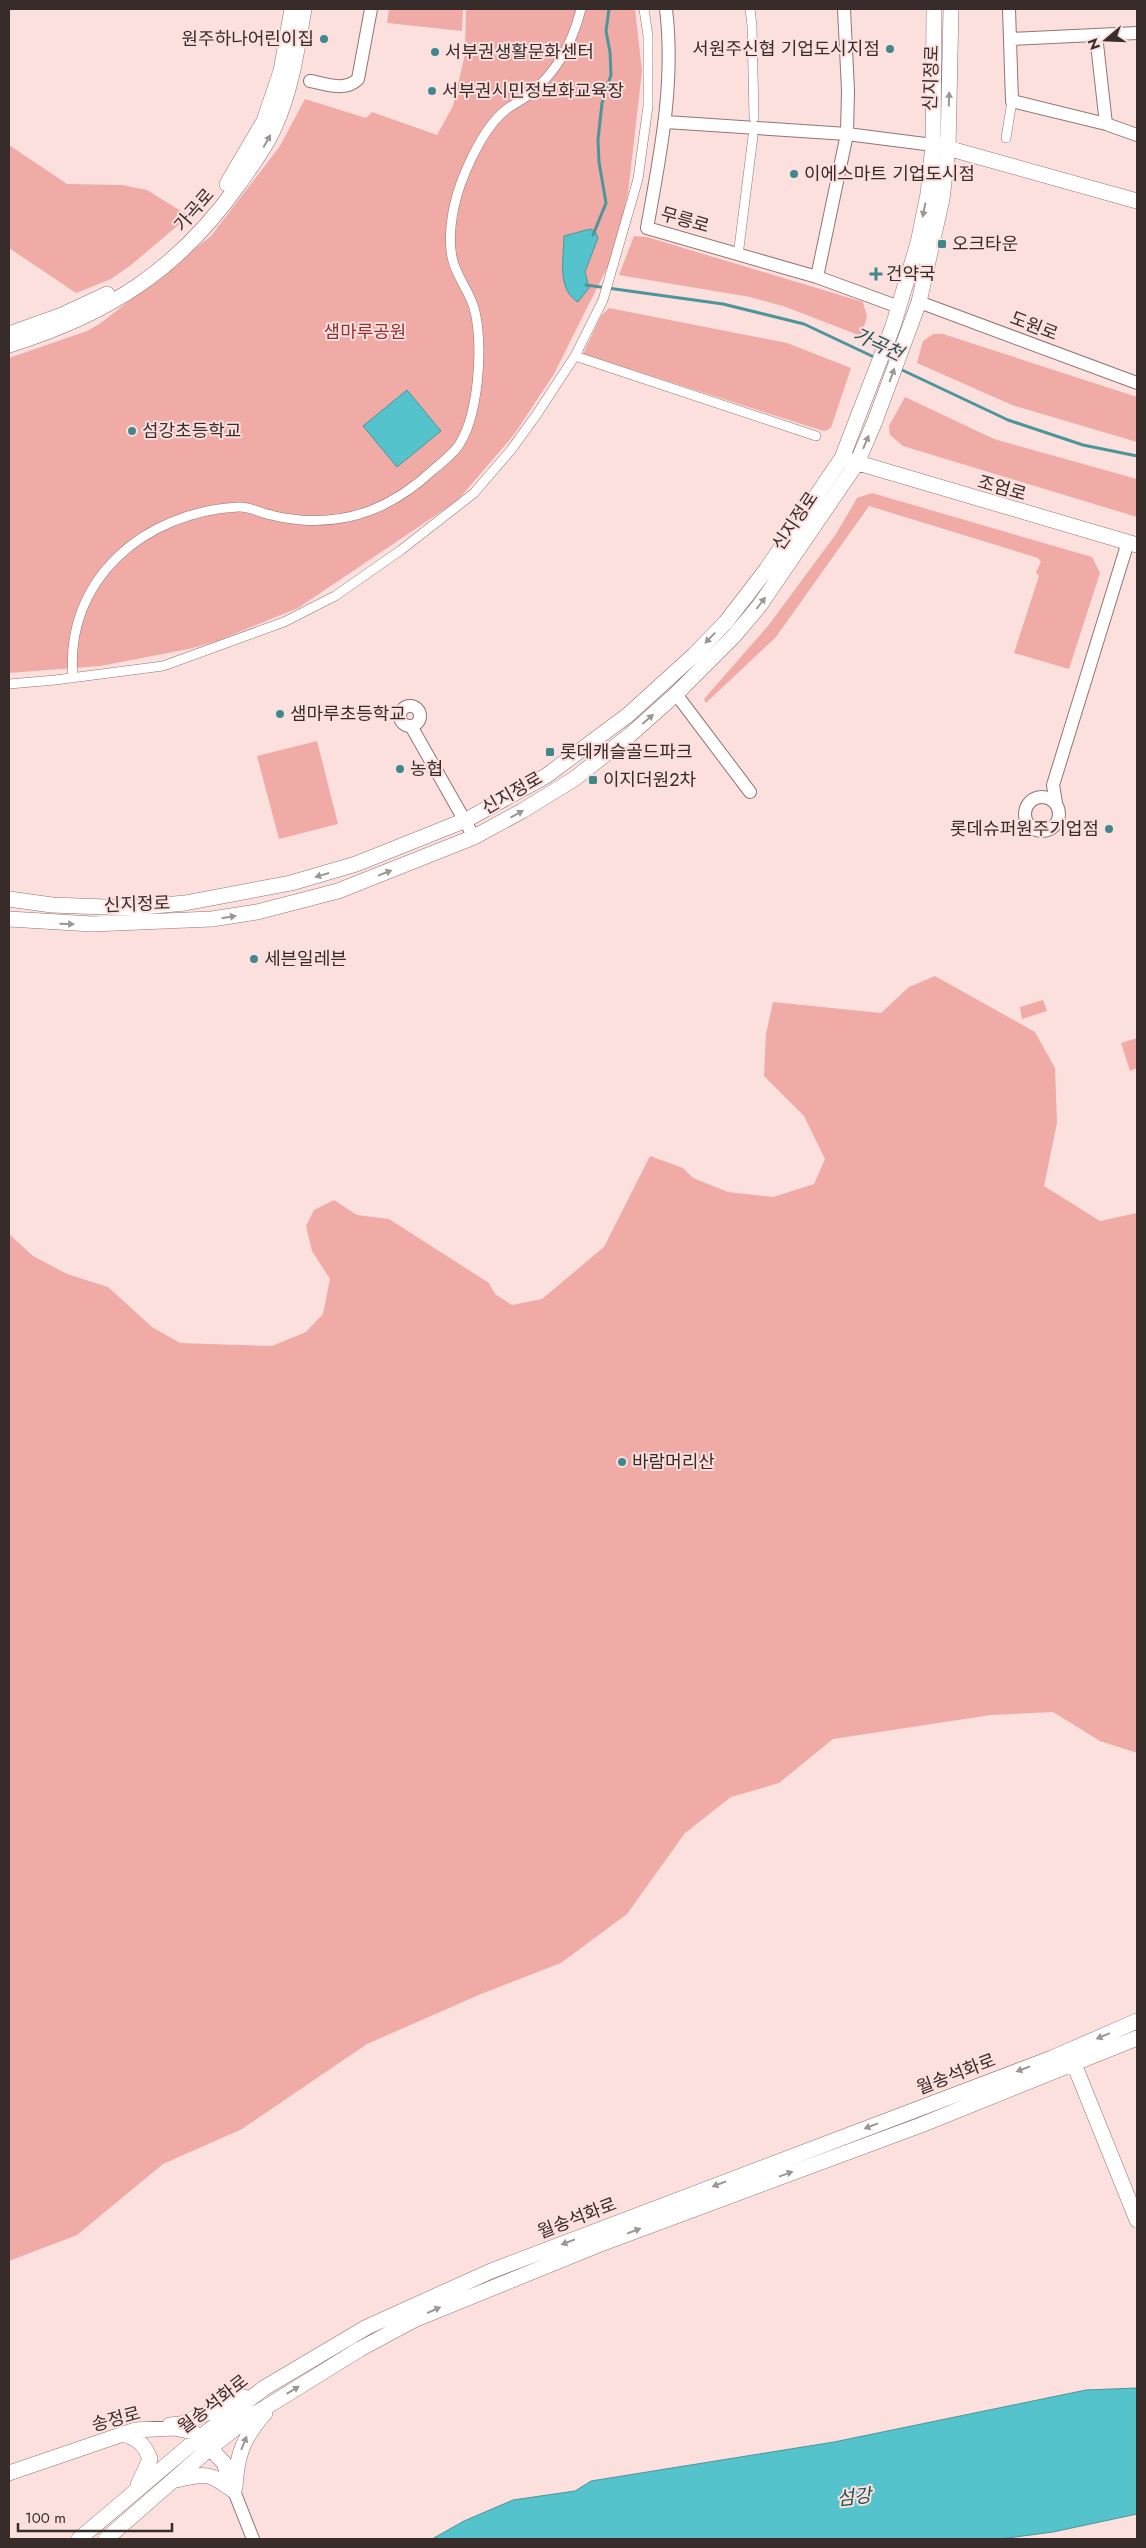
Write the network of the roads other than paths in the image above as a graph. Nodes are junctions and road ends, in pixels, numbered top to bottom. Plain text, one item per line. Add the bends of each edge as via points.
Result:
1 (292, 9) edge
2 (304, 9) edge
3 (371, 9) edge
4 (581, 9) edge
5 (644, 9) edge
6 (666, 9) edge
7 (750, 9) edge
8 (844, 9) edge
9 (934, 9) edge
10 (951, 9) edge
11 (1009, 9) edge
12 (1137, 33) edge
13 (1096, 35) junction
14 (1010, 39) junction
15 (287, 73) junction
16 (310, 81) dead end
17 (1012, 101) junction
18 (754, 118) dead end
19 (666, 122) junction
20 (1106, 124) junction
21 (847, 134) junction
22 (1137, 135) edge
23 (754, 136) dead end
24 (1006, 138) dead end
25 (941, 146) junction
26 (1137, 201) edge
27 (738, 248) dead end
28 (817, 277) junction
29 (919, 302) junction
30 (900, 306) junction
31 (33, 332) junction
32 (9, 334) edge
33 (9, 346) edge
34 (574, 356) junction
35 (1137, 383) edge
36 (816, 436) dead end
37 (842, 458) junction
38 (857, 463) junction
39 (1132, 544) edge
40 (73, 678) junction
41 (665, 681) junction
42 (9, 684) edge
43 (676, 694) junction
44 (411, 726) dead end
45 (1053, 785) junction
46 (750, 792) dead end
47 (1040, 797) junction
48 (1056, 803) junction
49 (466, 820) junction
50 (474, 837) junction
51 (9, 899) edge
52 (9, 920) edge
53 (1137, 2021) edge
54 (1137, 2038) edge
55 (1071, 2057) junction
56 (1137, 2220) edge
57 (264, 2388) junction
58 (275, 2401) junction
59 (149, 2429) junction
60 (123, 2434) junction
61 (205, 2443) junction
62 (9, 2473) edge
63 (174, 2480) junction
64 (136, 2490) junction
65 (234, 2490) junction
66 (80, 2539) edge
67 (106, 2539) edge
68 (253, 2539) edge

1 - 15 street, 가곡로
2 - 15 street, 가곡로
3 - 16 street via 358,79 344,87
4 - 40 street via 575,31 548,76 501,114 464,172 454,208 452,259 474,309 479,336 470,418 457,448 411,490 370,512 303,520 272,516 242,506 210,509 182,517 142,537 99,575 77,623
5 - 34 street via 648,36 648,106 639,170 603,300
6 - 19 street, 무릉로
7 - 18 street
8 - 21 street
9 - 25 street
25 -> 10 street, 신지정로
11 - 14 street
12 - 13 street
13 - 14 street
13 - 20 street
14 - 17 street
15 - 31 street, 가곡로 via 267,141 221,209 191,243 160,271 122,297 74,322
17 - 20 street
17 - 24 street
19 - 21 street
19 - 28 street, 무릉로 via 647,228
20 - 22 street
21 - 25 street
21 - 28 street
23 - 27 street
25 - 26 street
25 - 29 street, 신지정로 via 942,199
25 -> 30 street, 신지정로
28 - 30 street, 무릉로
29 - 35 street, 도원로
38 -> 29 street, 신지정로
30 - 37 street, 신지정로
31 - 32 street, 가곡로
31 - 33 street, 가곡로
34 - 36 street
34 - 40 street via 511,450 474,493 402,550 335,596 275,625 163,666
37 - 38 street, 조엄로
37 -> 41 street, 신지정로 via 766,570 726,622
38 - 39 street, 조엄로
43 -> 38 street, 신지정로 via 760,605
39 - 45 street
40 - 42 street
41 - 43 street
41 - 49 street, 신지정로 via 572,759
43 - 46 street
50 -> 43 street, 신지정로 via 574,779
44 - 49 street
45 - 47 street
45 - 48 street
47 - 48 street
47 - 48 street via 1029,803 1025,814 1029,825 1038,831 1049,830 1057,823 1060,813
49 - 50 street
49 -> 51 street, 신지정로 via 356,864 248,893 132,908 52,905
52 -> 50 street, 신지정로 via 156,923 257,912 338,891
53 -> 55 street, 월송석화로
54 - 55 street, 월송석화로
55 - 56 street
55 -> 57 street, 월송석화로 via 491,2270 367,2327
58 -> 55 street, 월송석화로 via 390,2332 458,2300 921,2125
57 - 59 street via 180,2424
57 - 61 street, 월송석화로
58 - 61 street, 월송석화로
65 -> 58 street via 236,2460 248,2434
59 - 60 street, 송정로
59 - 61 street, 송정로 via 174,2428 193,2432
60 - 62 street, 송정로
60 - 64 street via 138,2438 150,2459
61 - 63 street, 월송석화로
61 - 64 street, 월송석화로
61 - 65 street, 송정로 via 224,2463
63 - 65 street via 204,2473
63 - 67 street, 월송석화로
64 - 66 street, 월송석화로
65 - 68 street

